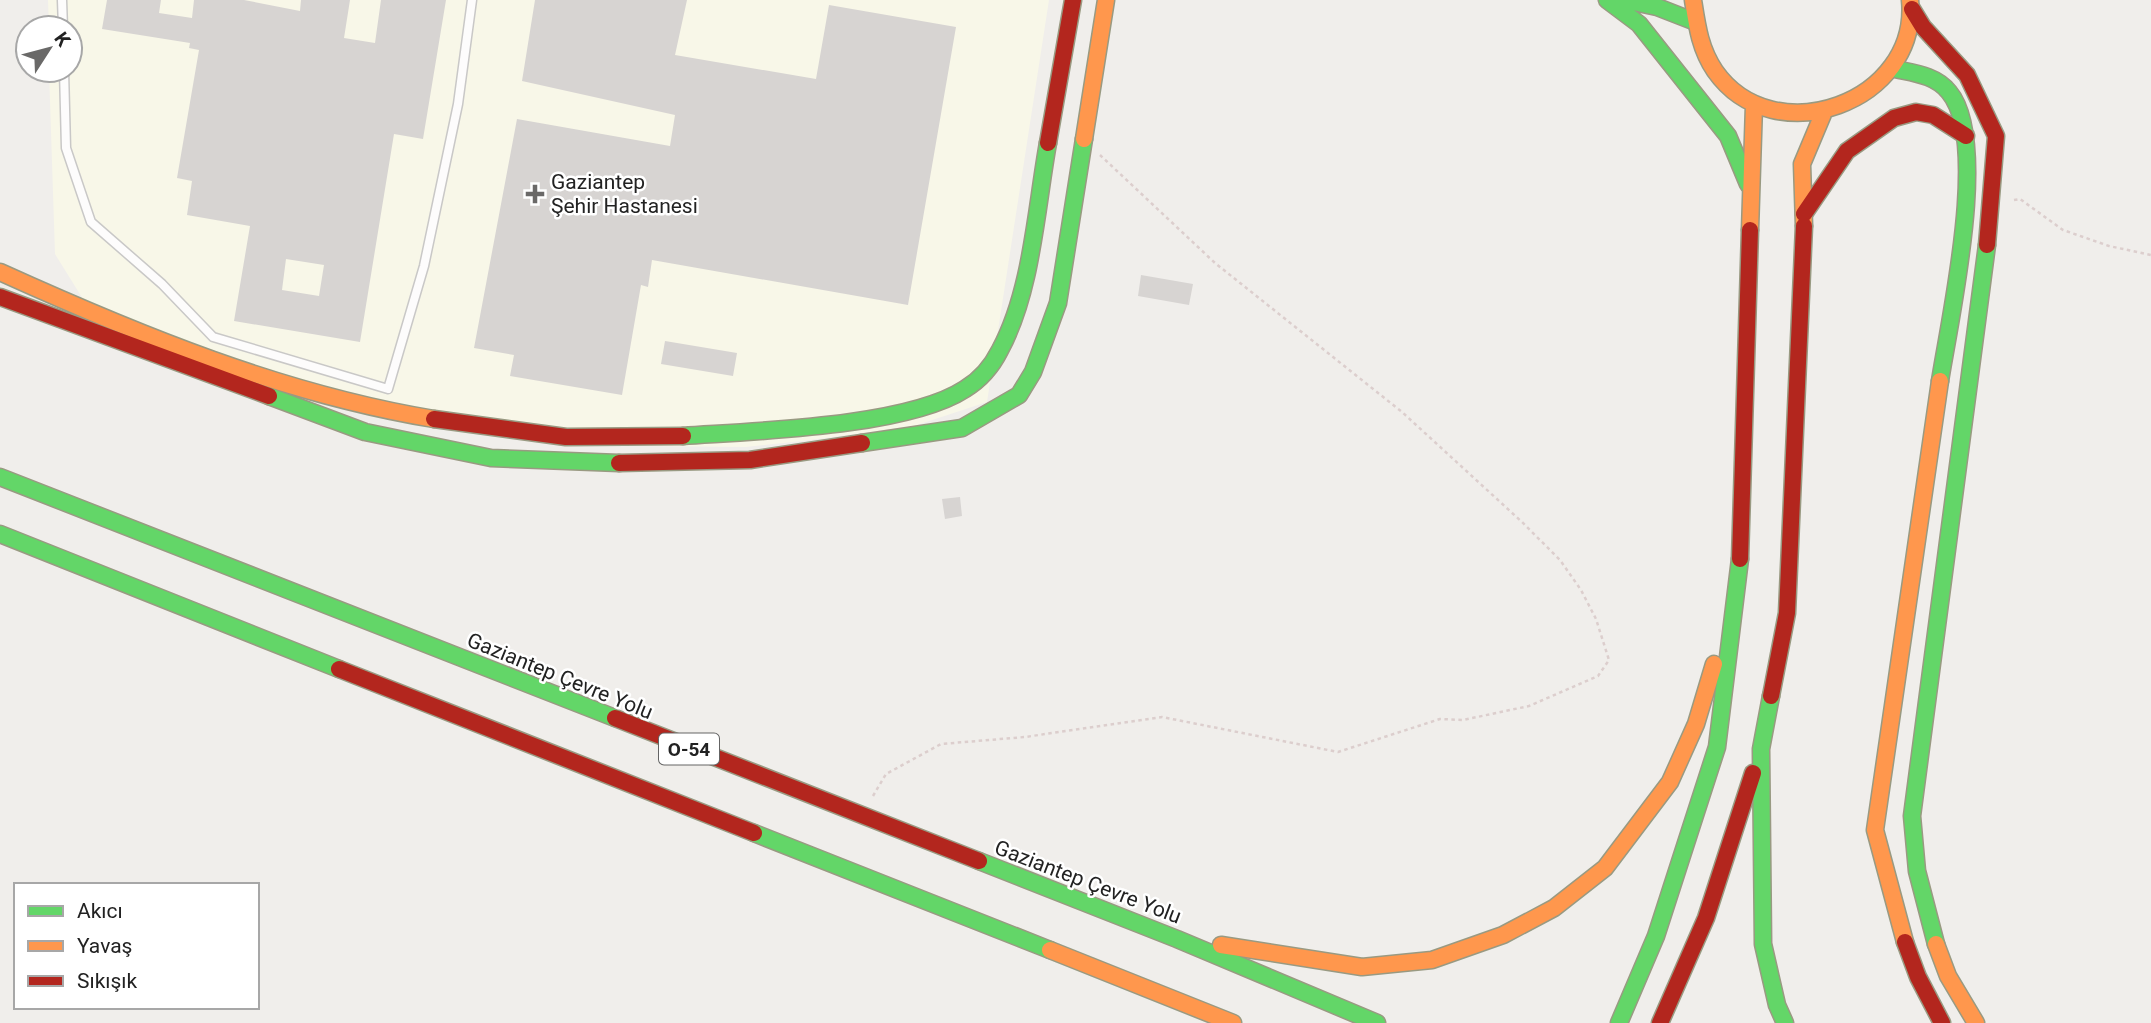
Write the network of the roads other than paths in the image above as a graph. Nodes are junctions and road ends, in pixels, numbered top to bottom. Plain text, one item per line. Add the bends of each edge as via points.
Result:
1 (472, 0) edge
2 (1073, 0) edge
3 (1106, 0) edge
4 (1607, 0) edge
5 (1624, 0) edge
6 (1693, 0) edge
7 (1911, 4) edge
8 (1693, 22) junction
9 (1891, 68) junction
10 (64, 84) edge
11 (1754, 105) junction
12 (1823, 114) junction
13 (1966, 136) junction
14 (1752, 192) junction
15 (1804, 214) junction
16 (0, 272) edge
17 (0, 298) edge
18 (0, 477) edge
19 (0, 534) edge
20 (1739, 584) junction
21 (1761, 749) junction
22 (1177, 939) junction
23 (1233, 1023) edge
24 (1377, 1023) edge
25 (1619, 1023) edge
26 (1660, 1023) edge
27 (1785, 1023) edge
28 (1942, 1023) edge
29 (1976, 1023) edge

1 - 10 lane via 458,104 424,267 388,389 214,337 91,222 66,148
2 - 16 main road via 1020,303 1003,348 981,377 951,399 863,420 703,435 568,437 445,423 365,406 198,354
3 - 17 main road via 1058,303 1033,372 1019,395 962,428 750,460 595,464 491,458 365,432
4 - 14 main road via 1639,24 1728,136
5 - 8 main road
6 - 8 main road
7 - 9 main road via 1905,45
7 - 29 main road via 1923,27 1967,75 1996,136 1993,203 1912,816 1922,898 1941,960
8 - 11 main road via 1704,55 1725,84
9 - 12 main road via 1858,101
9 - 13 main road via 1937,80 1952,94
11 - 12 main road via 1788,115
11 - 14 main road
12 - 15 main road via 1802,164
13 - 15 main road via 1933,115 1916,112 1894,118 1847,151
13 - 28 main road via 1969,184 1875,830 1898,927
14 - 20 main road
15 - 21 main road via 1787,613
18 - 22 main road, Gaziantep Çevre Yolu / O-54
19 - 23 main road, O-54
20 - 22 main road via 1696,724 1670,782 1605,868 1554,908 1503,936 1432,960 1362,967
20 - 25 main road via 1717,747 1656,936
21 - 26 main road via 1706,918
21 - 27 main road via 1763,944
22 - 24 main road, Gaziantep Çevre Yolu / O-54

